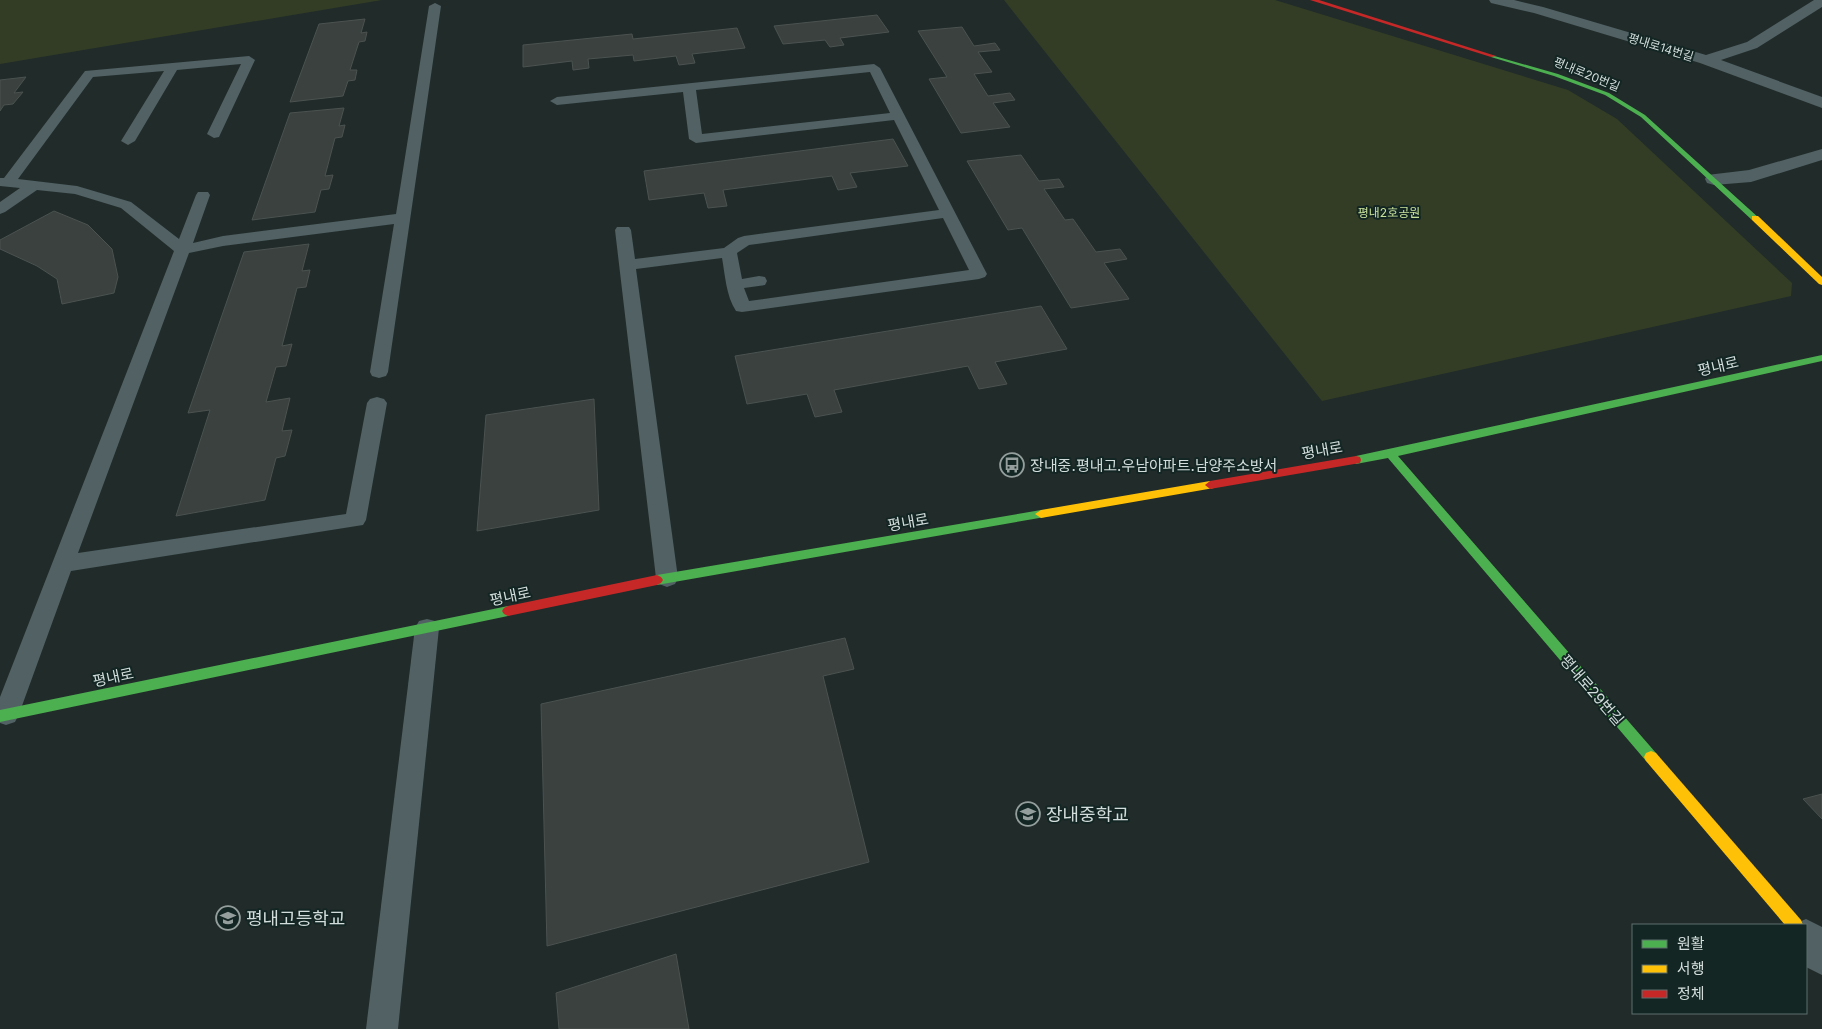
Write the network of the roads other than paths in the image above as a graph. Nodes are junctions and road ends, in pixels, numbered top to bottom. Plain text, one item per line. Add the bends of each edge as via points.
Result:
1 (1313, 0) edge
2 (1496, 0) edge
3 (1561, 0) edge
4 (1822, 1) edge
5 (434, 6) dead end
6 (1538, 10) junction
7 (1706, 60) junction
8 (173, 67) junction
9 (689, 88) junction
10 (557, 102) dead end
11 (709, 103) dead end
12 (1822, 103) edge
13 (691, 105) junction
14 (898, 116) junction
15 (214, 134) dead end
16 (128, 140) dead end
17 (1822, 154) edge
18 (1714, 178) junction
19 (4, 182) edge
20 (35, 185) junction
21 (203, 194) dead end
22 (0, 209) edge
23 (948, 213) junction
24 (401, 218) junction
25 (623, 230) dead end
26 (183, 250) junction
27 (729, 252) junction
28 (628, 265) junction
29 (759, 281) dead end
30 (1822, 282) edge
31 (734, 285) junction
32 (1822, 358) edge
33 (379, 372) dead end
34 (377, 403) dead end
35 (1390, 454) junction
36 (63, 564) junction
37 (667, 578) junction
38 (427, 628) junction
39 (3, 715) edge
40 (1794, 924) edge
41 (1807, 939) edge
42 (1822, 956) edge
43 (382, 1029) edge

1 - 18 street, 평내로20번길 via 1556,75 1607,94 1643,116
2 - 6 street, 평내로14번길
3 - 6 street
4 - 7 street via 1752,45
5 - 24 lane
6 - 7 street, 평내로14번길
7 - 12 street, 평내로14번길
8 - 15 lane via 249,60
8 - 16 lane
8 - 19 lane via 89,74
9 - 10 lane
9 - 13 lane
9 - 14 lane via 874,68
11 - 13 lane
13 - 14 lane via 696,138
14 - 23 lane
17 - 18 street via 1751,176
18 - 30 street, 평내로20번길
19 - 20 lane
20 - 22 lane
20 - 26 lane via 77,190 126,205
21 - 26 lane
23 - 27 lane via 744,241
23 - 31 lane via 979,274 742,307
24 - 26 lane via 222,241
24 - 33 lane
25 - 28 lane
26 - 36 lane
27 - 28 lane
27 - 31 lane
28 - 37 lane
29 - 31 lane
32 - 35 street, 평내로
34 - 36 lane via 354,520
35 - 37 street, 평내로
35 - 40 street, 평내로29번길
36 - 39 lane
37 - 38 street, 평내로
38 - 39 street, 평내로
38 - 43 lane
41 - 42 street

